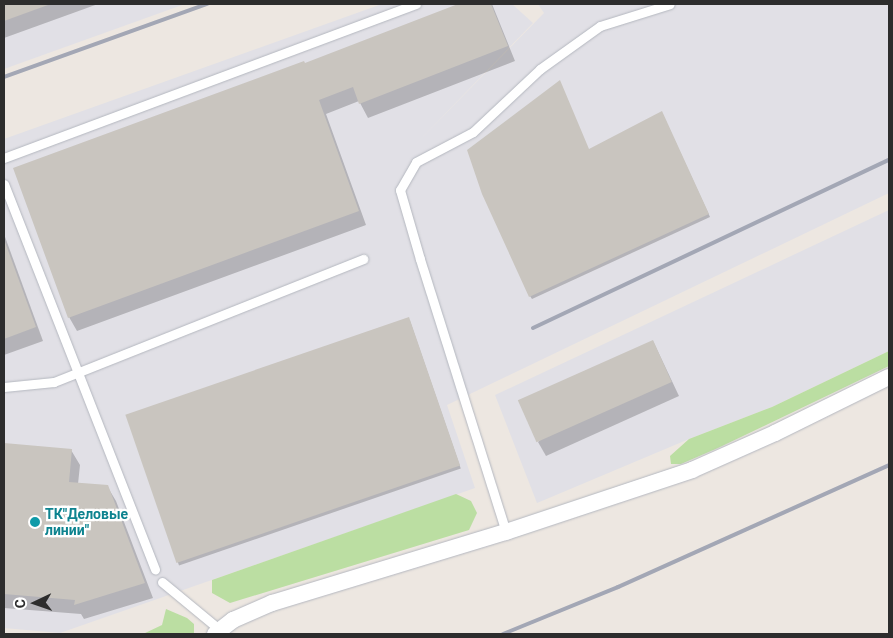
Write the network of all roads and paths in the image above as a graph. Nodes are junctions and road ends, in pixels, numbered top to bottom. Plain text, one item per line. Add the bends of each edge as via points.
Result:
1 (416, 4) edge
2 (670, 4) edge
3 (4, 158) edge
4 (4, 184) edge
5 (363, 258) dead end
6 (77, 373) junction
7 (889, 377) edge
8 (4, 387) edge
9 (506, 532) junction
10 (155, 570) dead end
11 (162, 582) dead end
12 (217, 632) edge

1 - 3 lane
2 - 9 lane via 600,26 540,69 473,132 416,162 400,190
4 - 6 lane
5 - 6 lane
6 - 8 lane via 54,382
6 - 10 lane
7 - 9 street via 692,470
9 - 12 street via 272,603 233,620
11 - 12 lane

